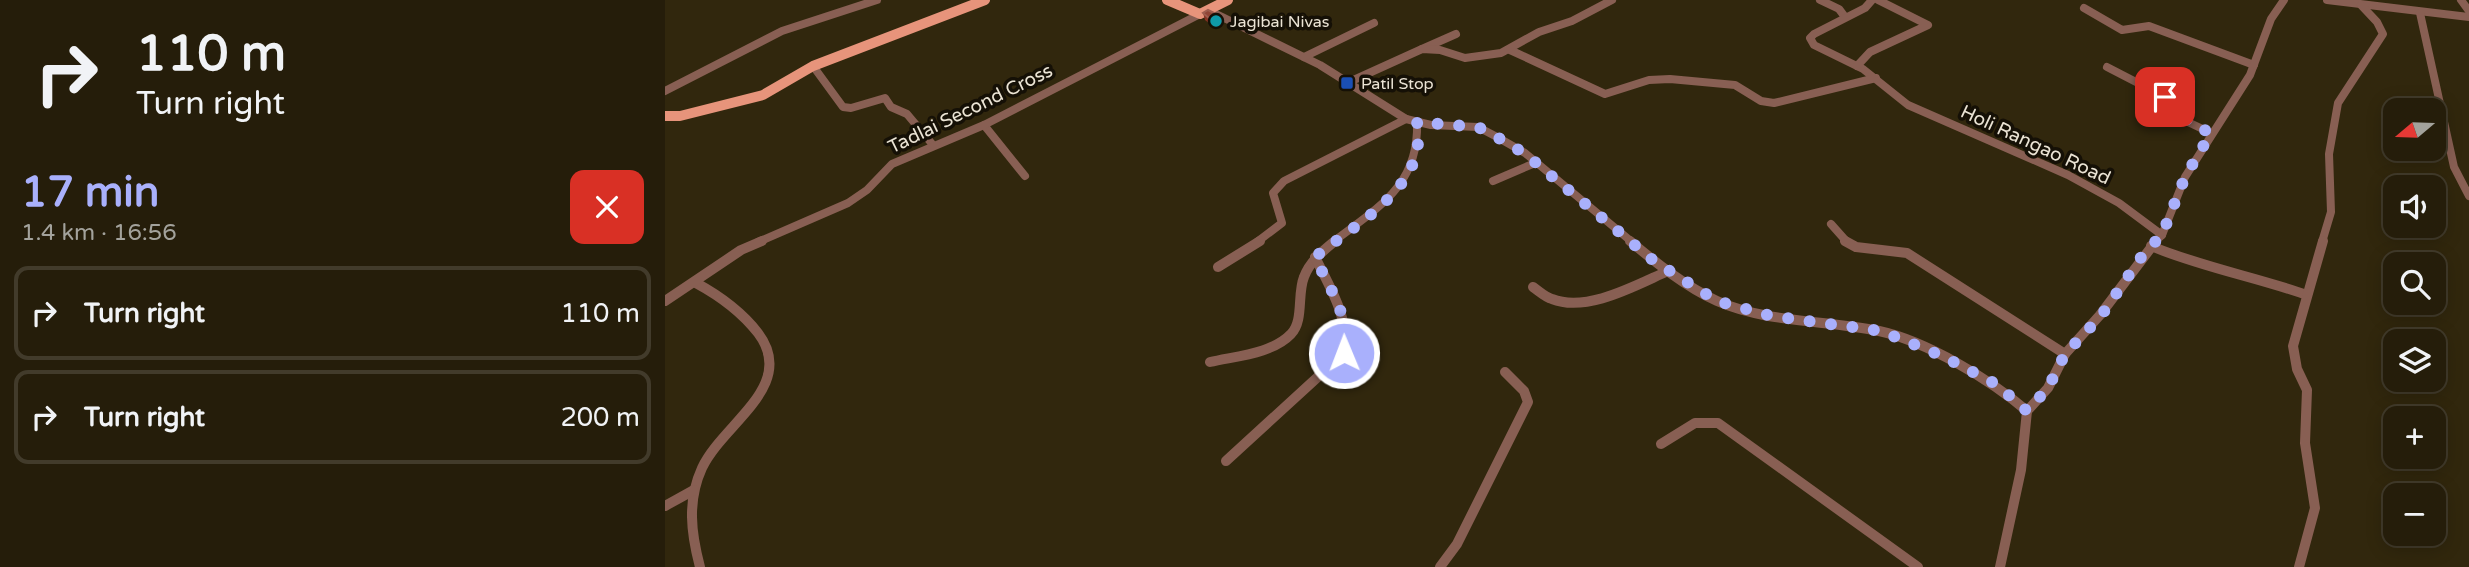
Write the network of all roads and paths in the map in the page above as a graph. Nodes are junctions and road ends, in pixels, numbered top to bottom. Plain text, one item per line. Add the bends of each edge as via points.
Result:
1 (877, 0) edge
2 (985, 0) edge
3 (1167, 0) edge
4 (1228, 0) edge
5 (1612, 0) edge
6 (1820, 0) edge
7 (1872, 0) edge
8 (1878, 0) edge
9 (2284, 0) edge
10 (2327, 0) edge
11 (2461, 0) edge
12 (2361, 5) junction
13 (2084, 8) dead end
14 (1204, 12) junction
15 (2469, 12) edge
16 (2420, 13) junction
17 (1845, 17) junction
18 (2469, 17) edge
19 (1374, 23) dead end
20 (1456, 34) dead end
21 (1422, 50) junction
22 (1510, 50) junction
23 (1304, 57) junction
24 (2254, 65) junction
25 (813, 66) junction
26 (1857, 66) junction
27 (2107, 68) dead end
28 (1876, 78) junction
29 (1347, 83) junction
30 (665, 92) edge
31 (665, 116) edge
32 (1406, 119) junction
33 (1417, 122) junction
34 (984, 125) junction
35 (2211, 133) junction
36 (933, 145) junction
37 (1535, 163) junction
38 (1025, 176) dead end
39 (1493, 181) dead end
40 (2469, 196) edge
41 (1831, 224) dead end
42 (2162, 235) junction
43 (2151, 246) junction
44 (1315, 257) junction
45 (1218, 267) dead end
46 (1668, 271) junction
47 (696, 283) junction
48 (1533, 286) dead end
49 (2307, 295) junction
50 (665, 301) edge
51 (2065, 354) junction
52 (1210, 362) dead end
53 (1505, 372) dead end
54 (2027, 411) junction
55 (1661, 444) dead end
56 (1226, 461) dead end
57 (694, 489) junction
58 (665, 506) edge
59 (700, 567) edge
60 (1440, 567) edge
61 (1918, 567) edge
62 (2000, 567) edge
63 (2299, 567) edge

1 - 30 street via 782,31
2 - 25 main road
3 - 14 main road
4 - 14 main road, Tadlai Second Cross
5 - 22 street
6 - 17 street
7 - 17 street
8 - 26 street via 1929,25 1870,52
9 - 24 street via 2271,19
10 - 12 street
11 - 15 street
12 - 16 street
12 - 49 street via 2383,34 2338,103 2329,154 2331,212
13 - 24 street via 2122,30 2149,26
14 - 23 street
14 - 34 street, Tadlai Second Cross
16 - 18 street
16 - 40 street via 2454,167
17 - 26 street, Holi Rangao Road via 1810,38 1814,45
19 - 23 street
20 - 21 street
21 - 22 street via 1465,58
21 - 29 street
22 - 28 street via 1598,93 1669,79 1735,85 1761,101 1774,103
23 - 29 street
24 - 35 street
25 - 31 main road via 763,95
25 - 36 street via 842,107 885,98 891,107 907,114
26 - 28 street, Holi Rangao Road
27 - 35 street via 2165,97 2190,123
28 - 42 street, Holi Rangao Road via 1908,105 2079,181
29 - 32 street
32 - 33 street
32 - 45 street via 1283,181 1273,193 1282,223
33 - 37 street via 1478,127
33 - 44 street via 1420,140 1411,173 1383,204
34 - 36 street, Tadlai Second Cross
34 - 38 street
35 - 42 street via 2185,177
36 - 47 street, Tadlai Second Cross via 892,164 848,203 741,250
37 - 39 street
37 - 46 street
41 - 51 street via 1848,244 1907,253
42 - 43 street
43 - 49 street
43 - 51 street via 2101,316
44 - 52 street via 1297,291 1298,325 1293,332 1267,348
44 - 56 street via 1344,321 1344,353
46 - 48 street via 1576,302 1553,300
46 - 54 street via 1701,293 1739,308 1881,331 1996,384
47 - 50 street, Tadlai Second Cross
47 - 57 street via 728,299 767,341 773,361 764,391 716,443
49 - 63 street via 2293,346 2307,390 2305,443 2315,508
51 - 54 street via 2048,388
53 - 60 street via 1528,401 1457,544
54 - 62 street
55 - 61 street via 1693,422 1718,423
57 - 58 street
57 - 59 street via 690,533

